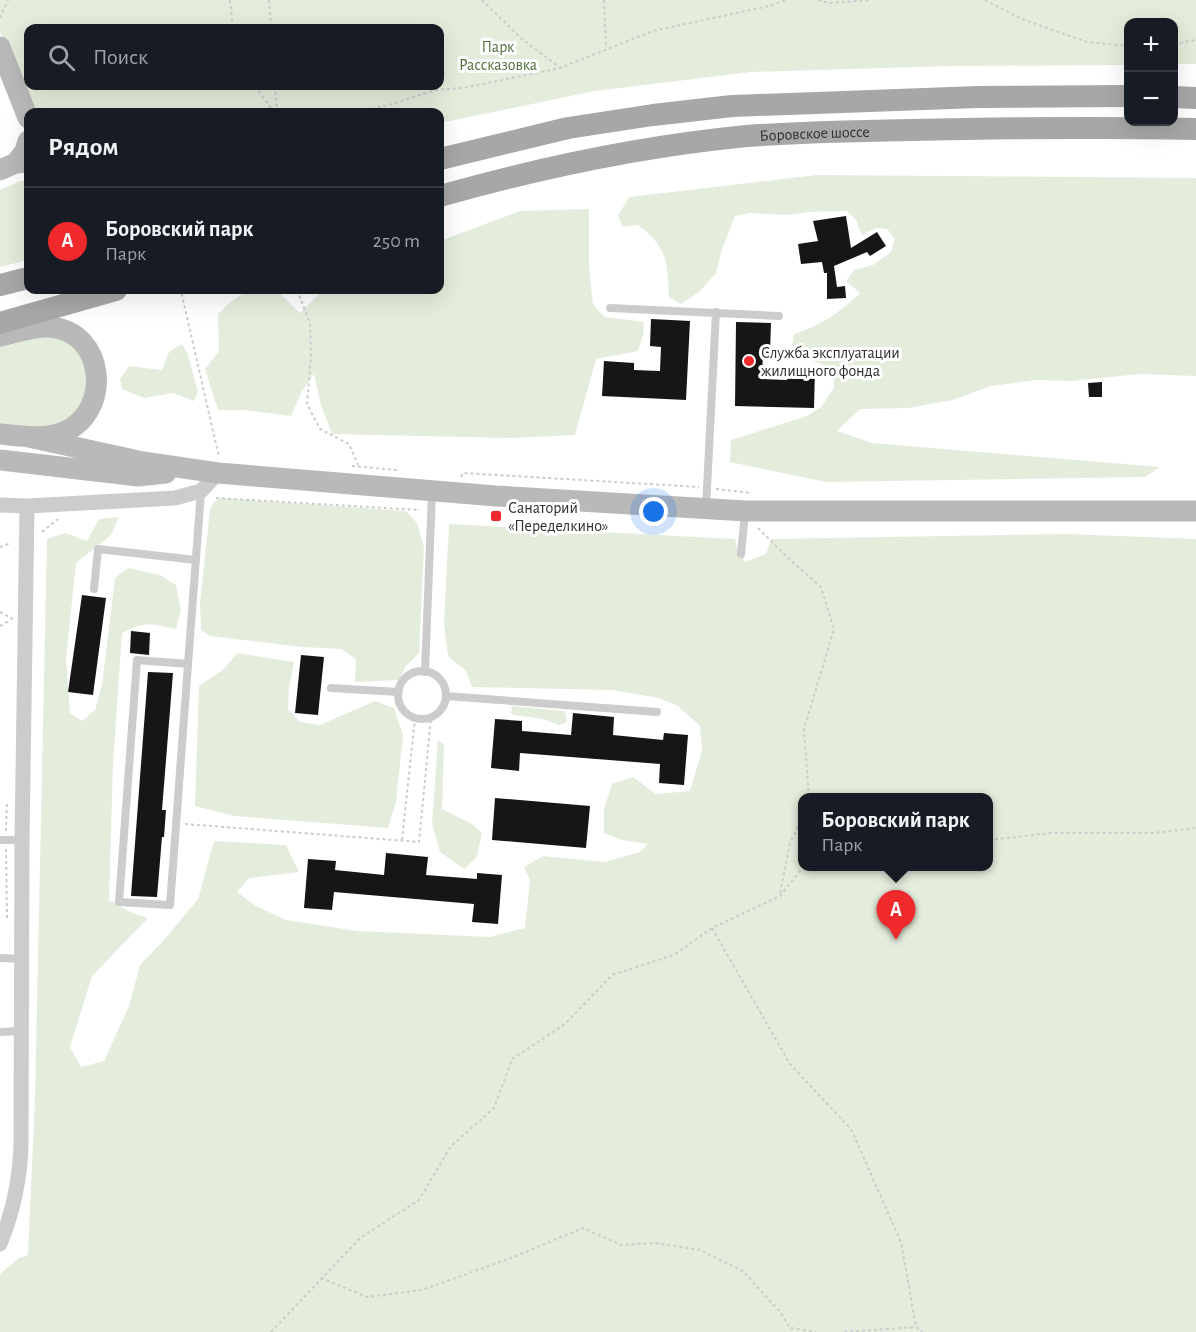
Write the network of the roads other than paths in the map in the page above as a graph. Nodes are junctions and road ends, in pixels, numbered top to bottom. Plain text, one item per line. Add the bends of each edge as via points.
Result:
1 (0, 47) edge
2 (1124, 96) edge
3 (1178, 97) edge
4 (1196, 98) edge
5 (24, 108) edge
6 (1196, 129) edge
7 (444, 158) edge
8 (18, 167) edge
9 (0, 181) edge
10 (444, 195) edge
11 (24, 271) edge
12 (24, 279) edge
13 (0, 285) edge
14 (102, 294) edge
15 (610, 308) dead end
16 (716, 312) junction
17 (779, 316) dead end
18 (0, 322) edge
19 (0, 336) edge
20 (0, 434) edge
21 (24, 436) junction
22 (0, 445) edge
23 (0, 460) edge
24 (175, 473) junction
25 (221, 473) junction
26 (432, 492) junction
27 (201, 498) junction
28 (0, 505) edge
29 (27, 506) junction
30 (705, 509) junction
31 (1196, 511) edge
32 (750, 517) junction
33 (741, 554) dead end
34 (196, 561) junction
35 (94, 588) dead end
36 (188, 664) junction
37 (425, 672) junction
38 (331, 688) dead end
39 (399, 693) junction
40 (446, 696) junction
41 (657, 712) dead end
42 (0, 840) edge
43 (22, 840) junction
44 (0, 958) edge
45 (23, 959) junction
46 (22, 1031) junction
47 (0, 1032) edge
48 (0, 1244) edge

1 - 5 street
2 - 7 main road, Боровское шоссе via 732,106 568,128
3 - 4 main road
6 - 10 main road, Боровское шоссе via 1006,127 747,136 626,153
8 - 9 street via 17,173
11 - 13 street
12 - 13 main road
14 - 18 main road
15 - 16 lane
16 - 17 lane
16 - 30 lane
19 - 21 street via 44,327 62,330 83,344 95,368 96,392 83,419 63,433
20 - 21 street
21 - 25 street via 144,462
22 - 24 street via 56,450
23 - 24 street via 138,476
24 - 25 street
25 - 26 street
25 - 27 street
26 - 30 street
26 - 37 lane
27 - 29 street
27 - 34 lane
28 - 29 street
29 - 43 street
30 - 32 street
31 - 32 street
32 - 33 lane
34 - 35 lane via 98,549
34 - 36 lane
36 - 36 lane via 170,905 119,902 137,660
37 - 39 lane via 410,675
37 - 40 lane via 439,678
38 - 39 lane
39 - 40 lane via 403,709 416,718 431,718 443,708
40 - 41 lane
42 - 43 lane
43 - 45 street
44 - 45 lane
45 - 46 street
46 - 47 lane
46 - 48 street via 19,1179 14,1208

